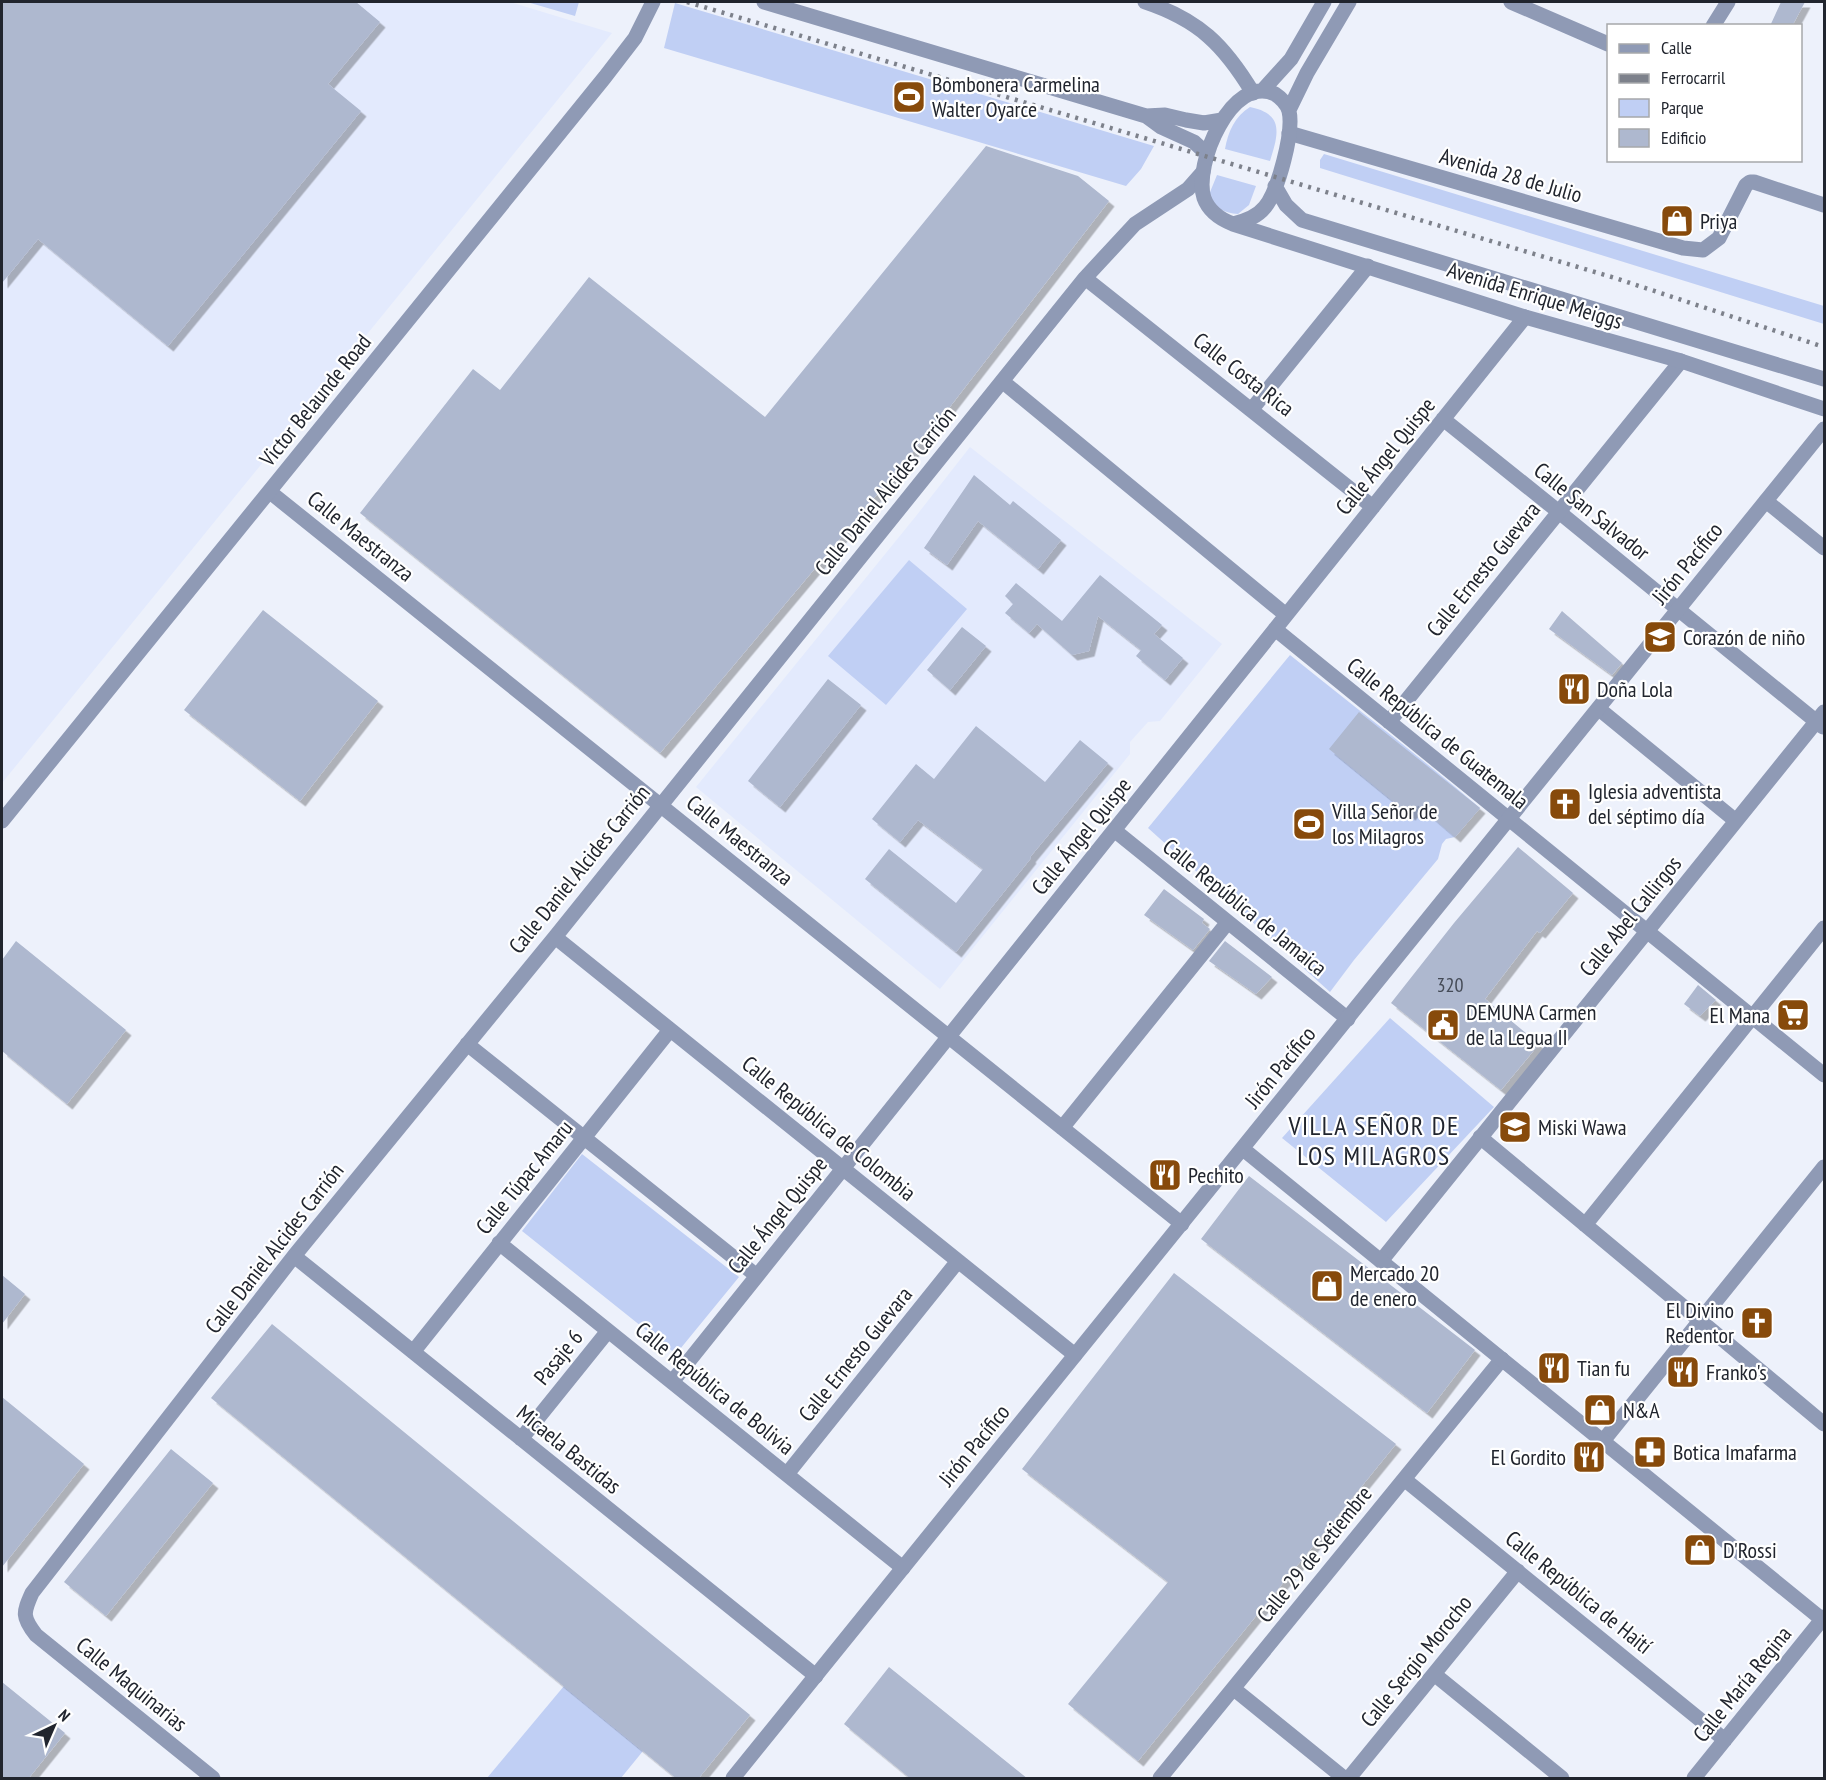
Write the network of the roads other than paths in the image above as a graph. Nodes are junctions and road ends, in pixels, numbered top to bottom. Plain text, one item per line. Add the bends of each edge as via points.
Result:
1 (653, 2) edge
2 (764, 2) edge
3 (1145, 2) edge
4 (1324, 2) edge
5 (1348, 2) edge
6 (1511, 2) edge
7 (1728, 2) edge
8 (1714, 24) edge
9 (1607, 44) edge
10 (1258, 92) junction
11 (1289, 110) junction
12 (1146, 116) junction
13 (1222, 120) junction
14 (1289, 133) junction
15 (1207, 154) junction
16 (1203, 172) junction
17 (1275, 186) junction
18 (1824, 205) edge
19 (1302, 220) junction
20 (1233, 224) junction
21 (1295, 243) junction
22 (1368, 267) junction
23 (1085, 278) junction
24 (1525, 317) junction
25 (1681, 361) junction
26 (1824, 379) edge
27 (1002, 381) junction
28 (1252, 409) junction
29 (1824, 409) edge
30 (1443, 419) junction
31 (1824, 429) edge
32 (270, 492) junction
33 (1766, 501) junction
34 (1373, 507) junction
35 (1558, 512) junction
36 (1824, 548) edge
37 (1679, 610) junction
38 (1286, 615) junction
39 (1275, 629) junction
40 (1599, 709) junction
41 (1822, 721) edge
42 (1389, 722) junction
43 (660, 805) junction
44 (1509, 819) junction
45 (2, 821) edge
46 (1736, 821) junction
47 (1114, 830) junction
48 (1228, 922) junction
49 (1824, 928) edge
50 (1647, 931) junction
51 (555, 937) junction
52 (1753, 1017) junction
53 (1348, 1019) junction
54 (670, 1030) junction
55 (949, 1037) junction
56 (467, 1044) junction
57 (1824, 1075) edge
58 (1062, 1128) junction
59 (1480, 1137) junction
60 (584, 1138) junction
61 (1243, 1149) junction
62 (1824, 1167) edge
63 (843, 1168) junction
64 (1182, 1224) junction
65 (1585, 1225) junction
66 (499, 1243) junction
67 (294, 1256) junction
68 (958, 1261) junction
69 (1381, 1261) junction
70 (757, 1276) junction
71 (1700, 1320) junction
72 (608, 1331) junction
73 (413, 1352) junction
74 (1075, 1355) junction
75 (1502, 1359) junction
76 (672, 1382) junction
77 (1822, 1415) edge
78 (521, 1439) junction
79 (1603, 1441) junction
80 (787, 1474) junction
81 (1404, 1479) junction
82 (903, 1568) junction
83 (1518, 1571) junction
84 (1824, 1619) edge
85 (26, 1622) joint
86 (1434, 1674) junction
87 (816, 1676) junction
88 (1234, 1689) junction
89 (1725, 1740) junction
90 (213, 1779) edge
91 (734, 1779) edge
92 (1161, 1779) edge
93 (1344, 1779) edge
94 (1349, 1779) edge
95 (1562, 1779) edge
96 (1694, 1779) edge

1 - 32 street, Victor Belaunde Road via 635,38
2 - 12 street
3 - 10 street via 1169,9 1210,36
4 - 10 street via 1291,59
5 - 11 street
6 - 9 street
7 - 8 street
10 - 11 street via 1278,96
10 - 13 street via 1241,100
11 - 14 street
12 - 13 street via 1165,115 1204,123
12 - 15 street via 1161,128 1194,142
13 - 15 street
14 - 17 street
14 - 18 street, Avenida 28 de Julio via 1683,248 1703,250 1719,238 1750,182
15 - 16 street
16 - 20 street via 1207,204 1221,219
16 - 23 street, Calle Daniel Alcides Carrión via 1188,189 1135,224
17 - 19 street via 1286,205
17 - 20 street via 1256,216
19 - 21 street via 1288,228
19 - 26 street, Avenida Enrique Meiggs
20 - 21 street, Avenida Enrique Meiggs
21 - 22 street, Avenida Enrique Meiggs
22 - 24 street, Avenida Enrique Meiggs
22 - 28 street
23 - 27 street, Calle Daniel Alcides Carrión
23 - 28 street, Calle Costa Rica
24 - 25 street, Avenida Enrique Meiggs
24 - 30 street, Calle Ángel Quispe
25 - 29 street, Avenida Enrique Meiggs
25 - 35 street, Calle Ernesto Guevara
27 - 38 street
27 - 43 street, Calle Daniel Alcides Carrión
28 - 34 street, Calle Costa Rica
30 - 34 street, Calle Ángel Quispe
30 - 35 street, Calle San Salvador
31 - 33 street, Jirón Pacífico
32 - 43 street, Calle Maestranza
32 - 45 street, Victor Belaunde Road
33 - 36 street
33 - 37 street, Jirón Pacífico
34 - 38 street, Calle Ángel Quispe
35 - 37 street, Calle San Salvador
35 - 42 street, Calle Ernesto Guevara
37 - 40 street, Jirón Pacífico
37 - 41 street, Calle San Salvador
38 - 39 street, Calle Ángel Quispe
39 - 42 street, Calle República de Guatemala
39 - 47 street, Calle Ángel Quispe
40 - 44 street, Jirón Pacífico
40 - 46 street
41 - 46 street, Calle Abel Callirgos
42 - 44 street, Calle República de Guatemala
43 - 51 street, Calle Daniel Alcides Carrión
43 - 55 street, Calle Maestranza
44 - 50 street, Calle República de Guatemala
44 - 53 street, Jirón Pacífico
46 - 50 street, Calle Abel Callirgos
47 - 48 street, Calle República de Jamaica
47 - 55 street, Calle Ángel Quispe
48 - 53 street, Calle República de Jamaica
48 - 58 street
49 - 52 street
50 - 52 street, Calle República de Guatemala
50 - 59 street, Calle Abel Callirgos
51 - 54 street, Calle República de Colombia
51 - 56 street, Calle Daniel Alcides Carrión
52 - 57 street, Calle República de Guatemala
52 - 65 street
53 - 61 street, Jirón Pacífico
54 - 60 street, Calle Túpac Amaru
54 - 63 street, Calle República de Colombia
55 - 58 street, Calle Maestranza
55 - 63 street, Calle Ángel Quispe
56 - 60 street
56 - 67 street, Calle Daniel Alcides Carrión
58 - 64 street, Calle Maestranza
59 - 65 street
59 - 69 street, Calle Abel Callirgos
60 - 66 street, Calle Túpac Amaru
60 - 70 street
61 - 64 street, Jirón Pacífico
61 - 69 street
62 - 71 street
63 - 68 street, Calle República de Colombia
63 - 70 street, Calle Ángel Quispe
64 - 74 street, Jirón Pacífico
65 - 71 street
66 - 72 street, Calle República de Bolivia
66 - 73 street, Calle Túpac Amaru
67 - 73 street, Micaela Bastidas
67 - 85 street, Calle Daniel Alcides Carrión via 32,1593
68 - 74 street, Calle República de Colombia
68 - 80 street, Calle Ernesto Guevara
69 - 75 street
70 - 76 street, Calle Ángel Quispe
71 - 77 street
71 - 79 street
72 - 76 street, Calle República de Bolivia
72 - 78 street, Pasaje 6
73 - 78 street, Micaela Bastidas
74 - 82 street, Jirón Pacífico
75 - 79 street
75 - 81 street, Calle 29 de Setiembre
76 - 80 street, Calle República de Bolivia
78 - 87 street, Micaela Bastidas
79 - 84 street
80 - 82 street, Calle República de Bolivia
81 - 83 street, Calle República de Haití
81 - 88 street, Calle 29 de Setiembre
82 - 87 street, Jirón Pacífico
83 - 86 street, Calle Sergio Morocho
83 - 89 street, Calle República de Haití
84 - 89 street, Calle María Regina
85 - 90 street, Calle Maquinarias via 50,1647
86 - 94 street, Calle Sergio Morocho
86 - 95 street
87 - 91 street, Jirón Pacífico
88 - 92 street, Calle 29 de Setiembre
88 - 93 street
89 - 96 street, Calle María Regina

